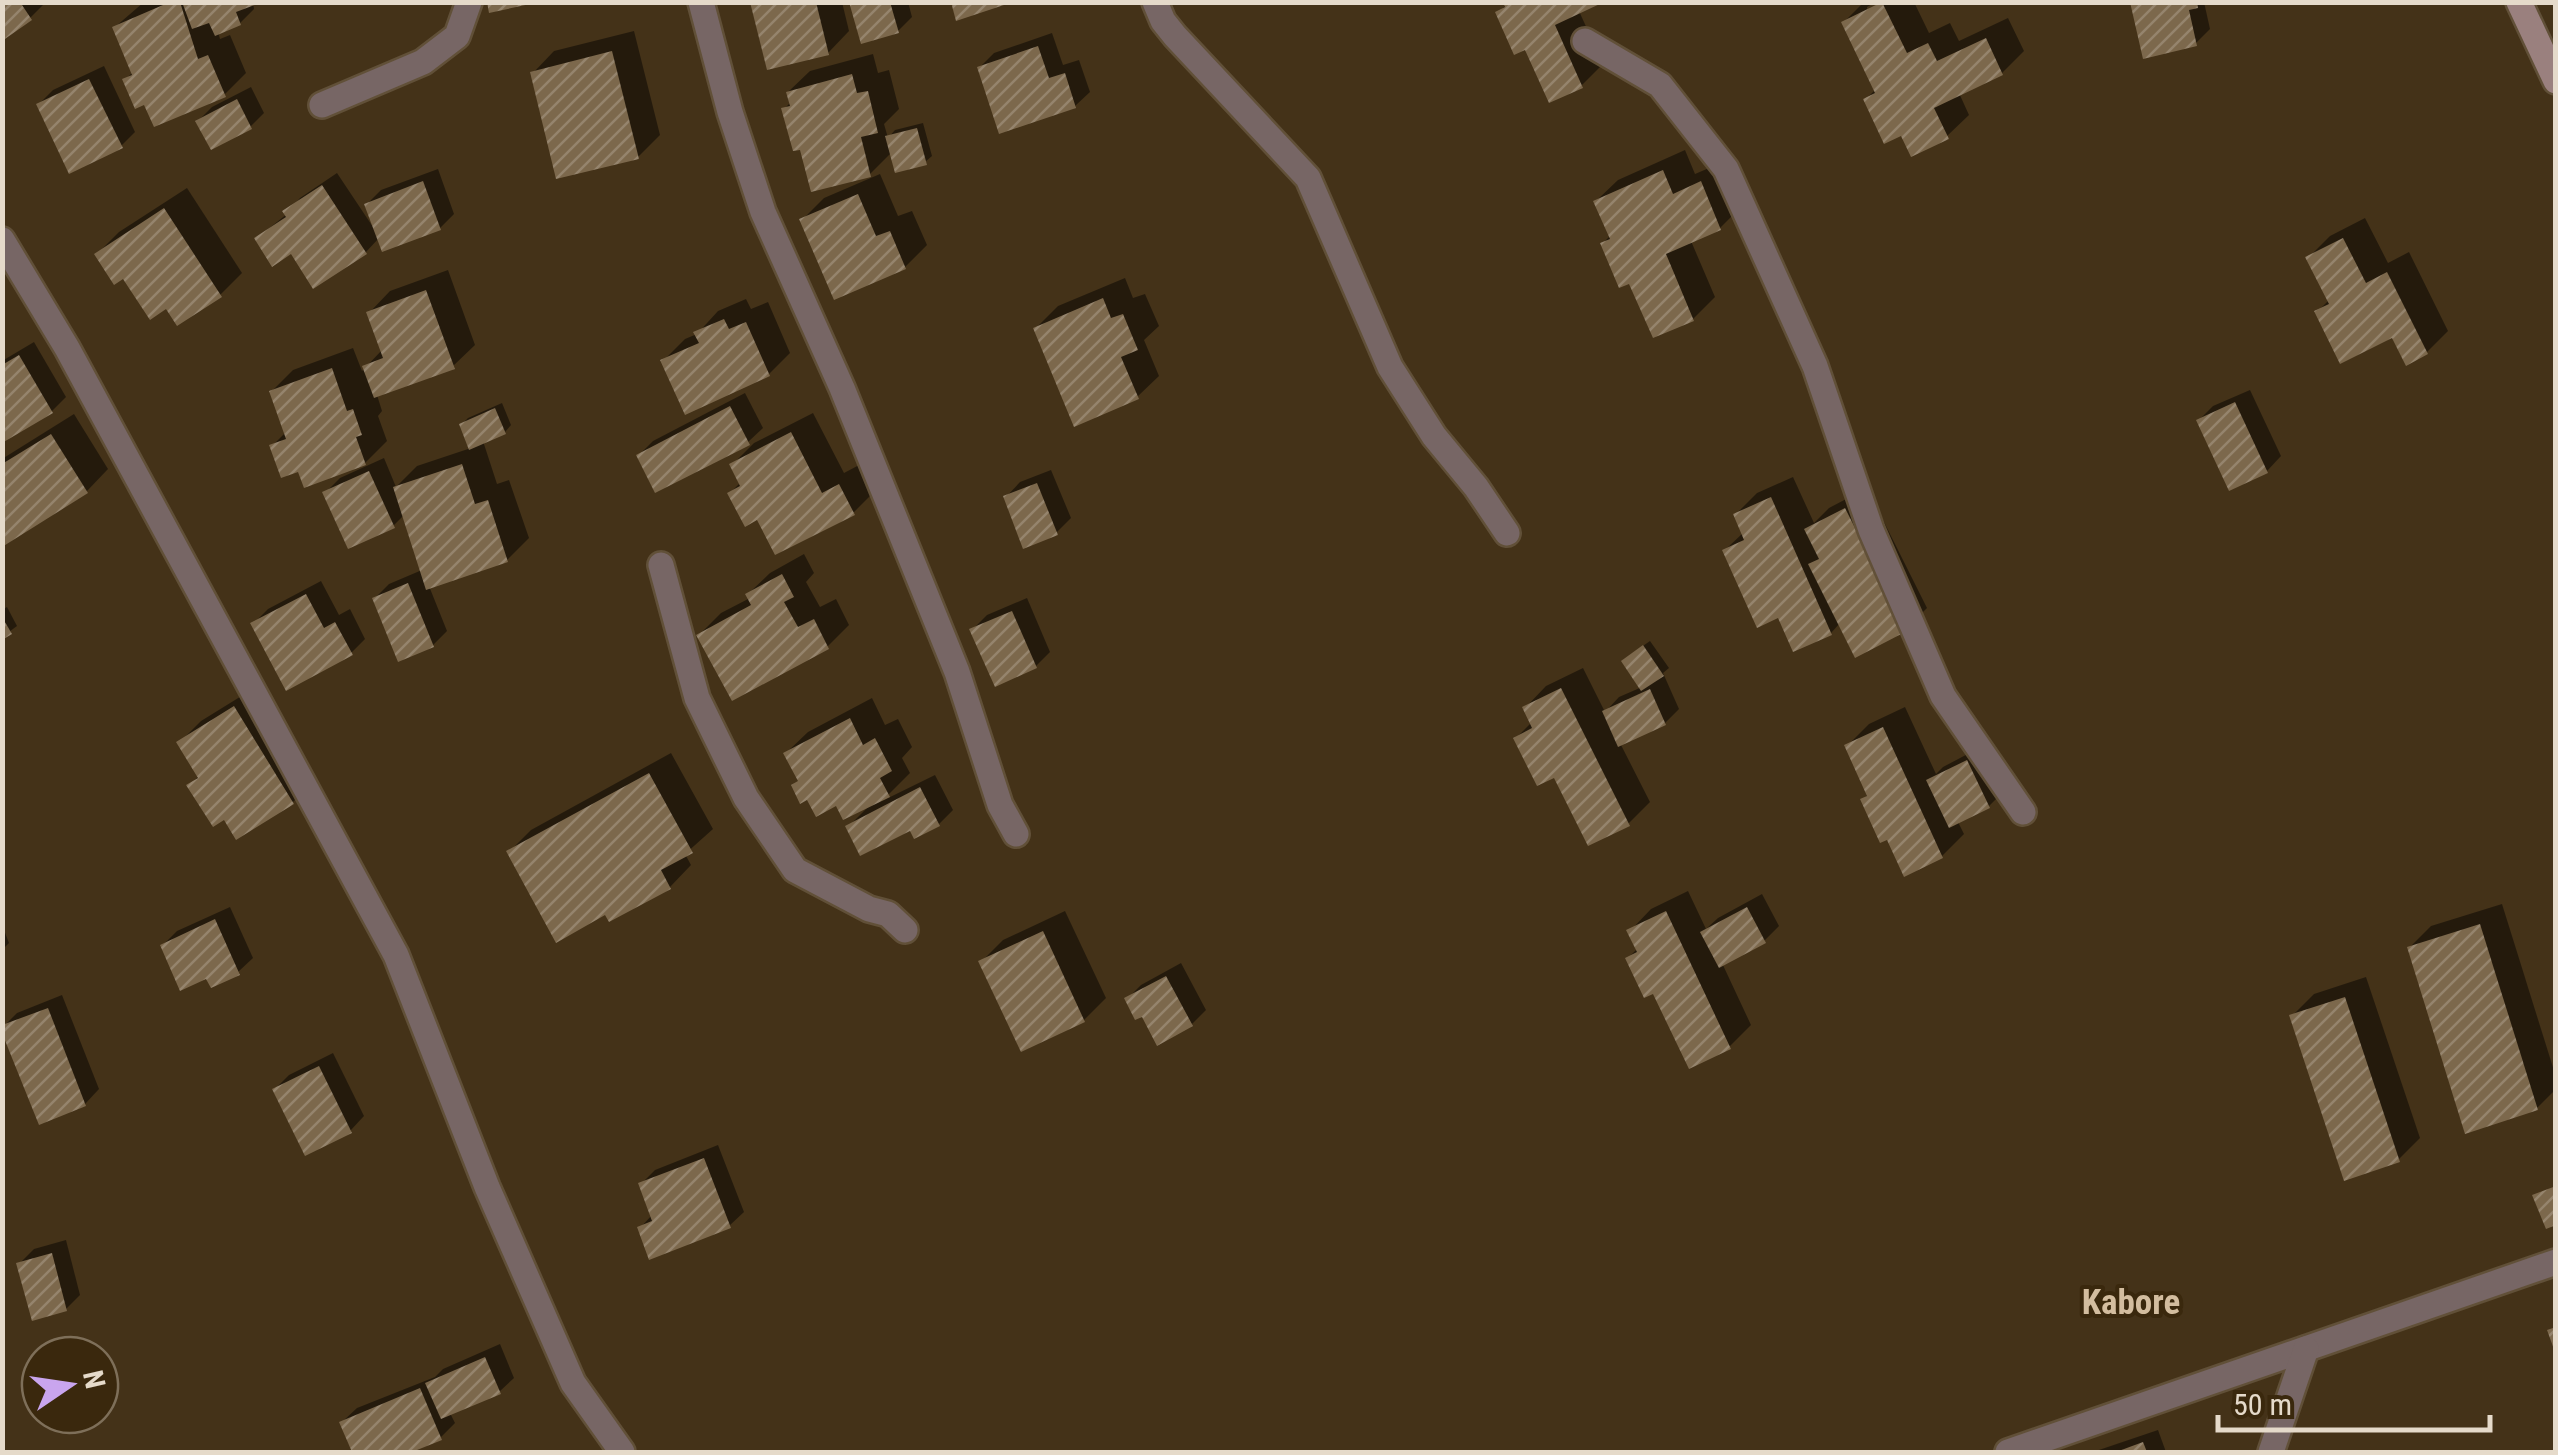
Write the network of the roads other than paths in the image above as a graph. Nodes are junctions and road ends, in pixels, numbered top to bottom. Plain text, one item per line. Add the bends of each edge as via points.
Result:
1 (469, 2) edge
2 (701, 2) edge
3 (1155, 2) edge
4 (2520, 2) edge
5 (1584, 41) dead end
6 (2556, 81) edge
7 (322, 105) dead end
8 (2, 240) edge
9 (1507, 533) dead end
10 (662, 565) dead end
11 (2024, 812) dead end
12 (1016, 834) dead end
13 (906, 930) dead end
14 (2556, 1262) edge
15 (2306, 1348) junction
16 (2272, 1451) edge
17 (622, 1452) edge
18 (2008, 1452) edge

1 - 7 street via 458,36 423,62
2 - 12 street via 762,212 849,406
3 - 9 street via 1175,36 1308,178 1390,368
4 - 6 main road
5 - 11 street via 1660,84 1726,170 1816,366 1871,530 1943,696
8 - 17 street via 396,955 573,1384
10 - 13 street via 697,698 746,798 795,870 888,914
14 - 15 street
15 - 16 street
15 - 18 street

